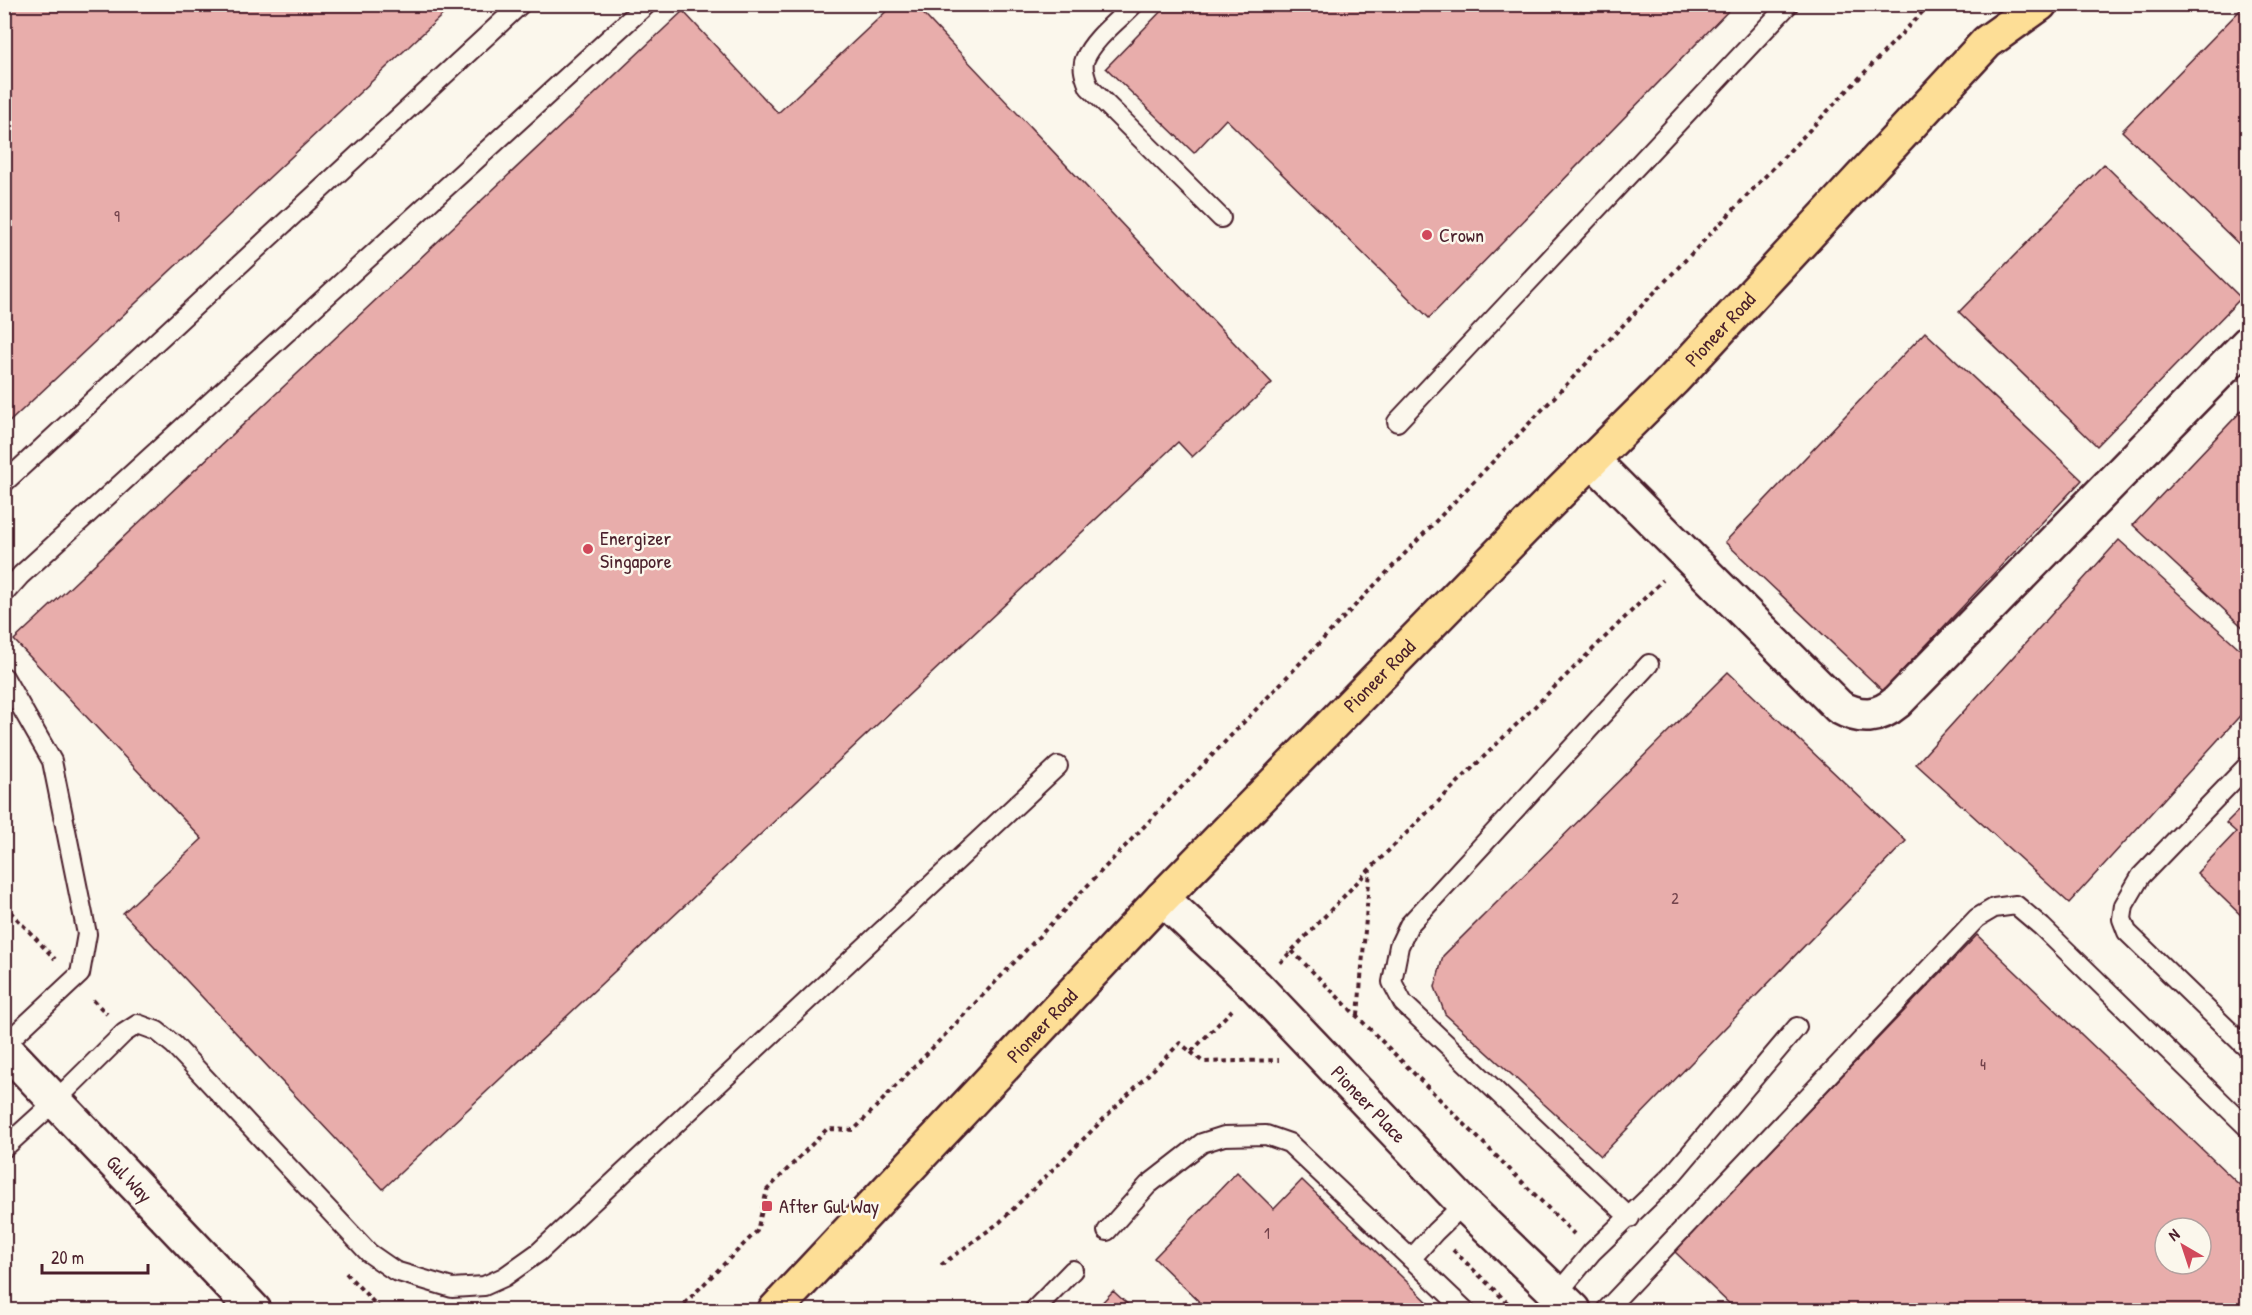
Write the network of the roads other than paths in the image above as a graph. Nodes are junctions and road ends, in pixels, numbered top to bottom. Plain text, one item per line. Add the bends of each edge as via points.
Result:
1 (521, 4) edge
2 (647, 4) edge
3 (1134, 4) edge
4 (1789, 4) edge
5 (2009, 4) edge
6 (2040, 4) edge
7 (1987, 42) junction
8 (1221, 218) dead end
9 (2247, 343) edge
10 (1397, 422) dead end
11 (1592, 460) junction
12 (4, 483) edge
13 (4, 594) edge
14 (1649, 663) dead end
15 (4, 677) edge
16 (2247, 765) edge
17 (1058, 766) dead end
18 (1162, 898) junction
19 (1797, 1027) dead end
20 (4, 1046) edge
21 (2247, 1049) edge
22 (55, 1101) junction
23 (2247, 1128) edge
24 (4, 1148) edge
25 (1464, 1204) junction
26 (1630, 1218) junction
27 (1107, 1231) dead end
28 (1410, 1259) junction
29 (1072, 1270) dead end
30 (1566, 1303) edge
31 (254, 1311) edge
32 (775, 1311) edge
33 (1034, 1311) edge
34 (1465, 1311) edge
35 (1606, 1311) edge

1 - 12 lane
2 - 13 lane
3 - 8 lane via 1084,60 1089,87
4 - 10 lane
5 - 7 main road, Pioneer Road
6 - 7 main road, Pioneer Road
7 - 11 main road, Pioneer Road via 1674,379
9 - 11 street via 1897,702 1875,715 1863,716 1839,707
11 - 18 main road, Pioneer Road
14 - 26 lane via 1409,925 1399,946 1392,982 1402,1004
15 - 20 lane via 52,761 87,934 80,974
16 - 21 lane via 2141,876 2124,905 2122,919 2127,932
17 - 22 lane via 539,1252 484,1286 452,1288 395,1270 369,1253 157,1031 138,1024 129,1028
18 - 25 street, Pioneer Place via 1256,986
18 - 32 main road, Pioneer Road
19 - 26 lane via 1671,1176
20 - 22 street, Gul Way
22 - 24 lane
22 - 31 street, Gul Way
23 - 35 lane via 2042,927 2016,905 1994,908 1977,918
25 - 28 lane
25 - 30 street, Pioneer Place
26 - 30 lane via 1592,1252
27 - 28 lane via 1148,1185 1202,1143 1224,1136 1266,1135 1289,1143
28 - 34 lane
29 - 33 lane

